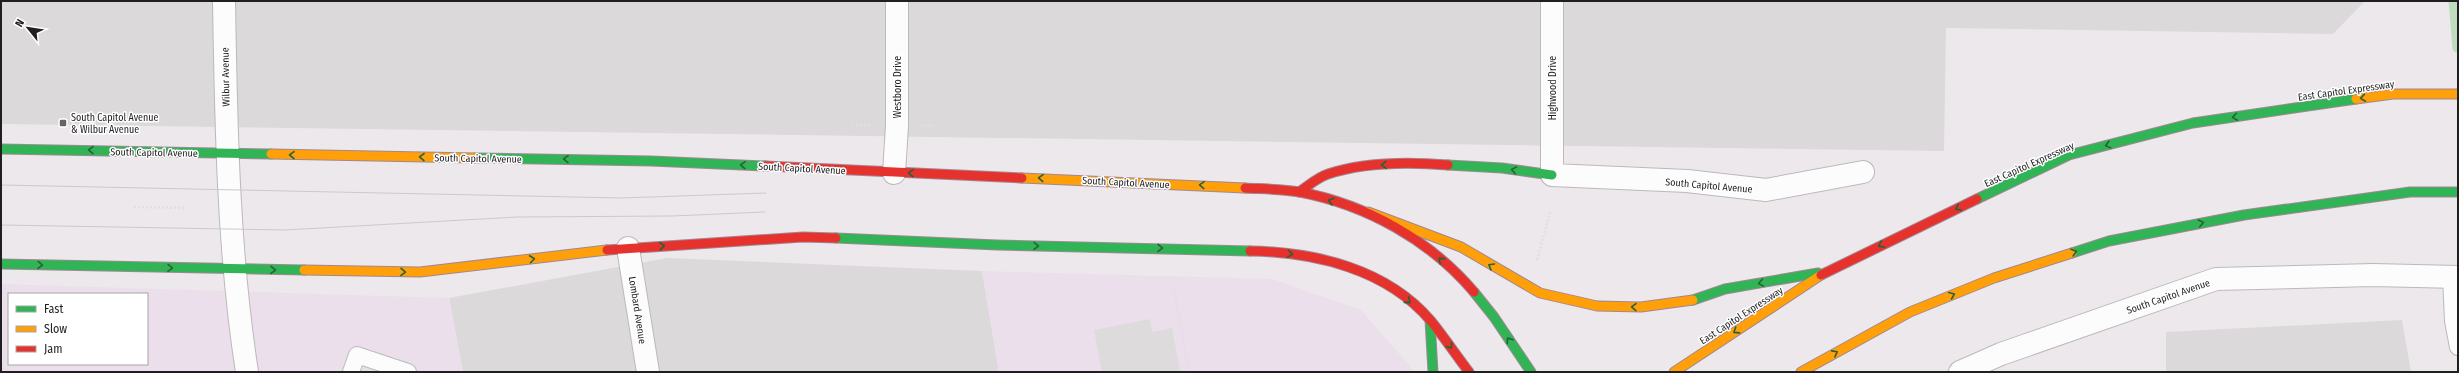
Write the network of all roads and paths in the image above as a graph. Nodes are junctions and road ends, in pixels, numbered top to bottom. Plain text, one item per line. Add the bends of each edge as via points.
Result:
1 (224, 1) edge
2 (897, 1) edge
3 (1552, 1) edge
4 (2444, 84) dead end
5 (2393, 94) junction
6 (2458, 94) edge
7 (1, 149) edge
8 (228, 154) junction
9 (1863, 172) dead end
10 (894, 173) junction
11 (1552, 175) junction
12 (1299, 192) junction
13 (2458, 192) edge
14 (134, 207) dead end
15 (187, 208) dead end
16 (1368, 212) junction
17 (1550, 212) dead end
18 (628, 248) junction
19 (1, 264) edge
20 (1535, 267) dead end
21 (234, 269) junction
22 (1827, 271) junction
23 (2455, 277) edge
24 (1173, 284) dead end
25 (1430, 320) junction
26 (2458, 347) edge
27 (247, 372) edge
28 (351, 372) edge
29 (408, 372) edge
30 (648, 372) edge
31 (1189, 372) edge
32 (1433, 372) edge
33 (1469, 372) edge
34 (1531, 372) edge
35 (1674, 372) edge
36 (1801, 372) edge
37 (1960, 372) edge

1 - 8 street, Wilbur Avenue
2 - 10 street, Westboro Drive via 897,126
3 - 11 street, Highwood Drive
4 - 5 main road
5 - 6 main road, East Capitol Expressway
5 -> 22 main road, East Capitol Expressway via 2193,123 2069,155
8 -> 7 main road, South Capitol Avenue
10 -> 8 main road, South Capitol Avenue via 651,161
8 - 21 street, Wilbur Avenue
9 - 11 street, South Capitol Avenue via 1766,190 1687,182
12 -> 10 main road, South Capitol Avenue via 1220,186
11 -> 12 main road via 1502,168 1423,163 1376,165 1327,174
16 -> 12 main road, South Capitol Avenue
36 -> 13 main road via 1910,312 1994,278 2110,241 2244,215 2410,192
14 - 15 path
22 -> 16 main road via 1725,289 1686,302 1641,307 1597,306 1540,293 1461,247
34 -> 16 main road, South Capitol Avenue via 1487,309 1449,267 1412,236
17 - 20 path
21 -> 18 main road via 420,272
18 -> 25 main road via 803,236 997,245 1268,251 1341,263 1388,285
18 - 30 street, Lombard Avenue
19 -> 21 main road
21 - 27 street, Wilbur Avenue
22 -> 35 main road, East Capitol Expressway
23 - 26 lane via 2453,321
23 - 37 street, South Capitol Avenue via 2374,275 2216,280 2001,354
24 - 31 path
25 - 32 main road
25 -> 33 main road
28 - 29 lane via 357,355

